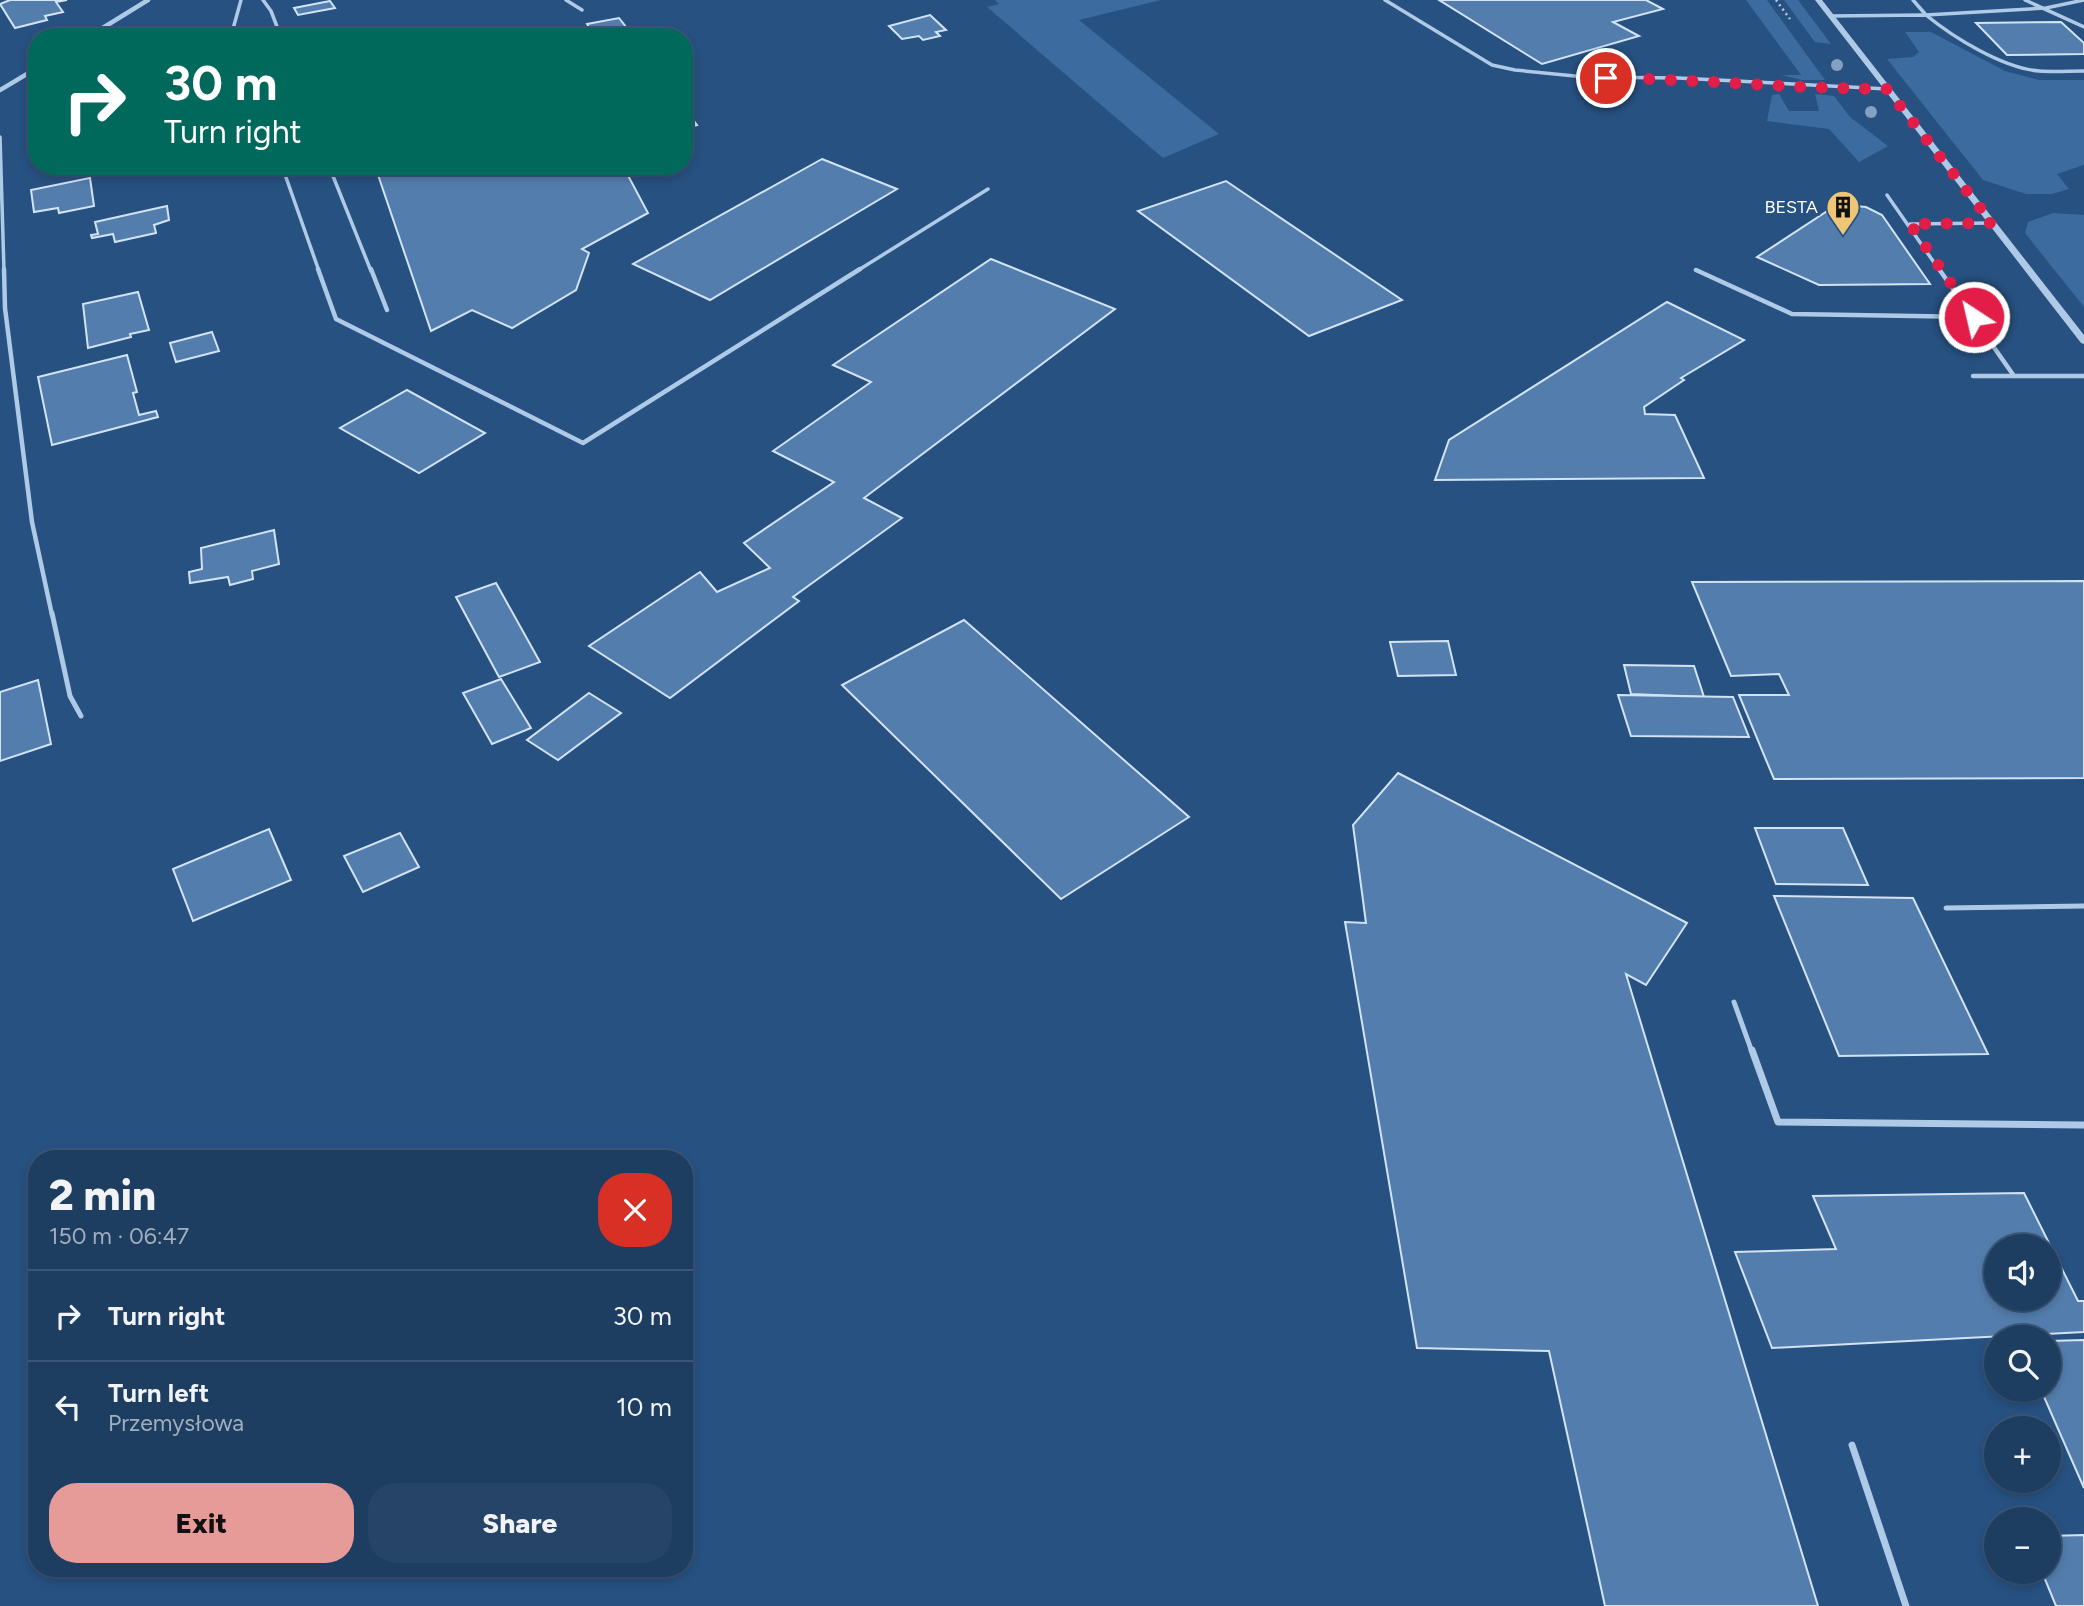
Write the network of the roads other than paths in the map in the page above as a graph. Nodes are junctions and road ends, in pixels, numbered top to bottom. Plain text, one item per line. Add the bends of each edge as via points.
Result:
1 (148, 0) edge
2 (241, 0) edge
3 (263, 0) edge
4 (566, 0) edge
5 (1385, 0) edge
6 (1818, 0) edge
7 (1913, 0) edge
8 (2025, 0) edge
9 (2084, 0) edge
10 (2046, 8) junction
11 (582, 10) dead end
12 (1926, 15) junction
13 (1830, 16) junction
14 (2084, 27) edge
15 (103, 28) edge
16 (233, 28) edge
17 (278, 28) edge
18 (2084, 71) edge
19 (28, 73) edge
20 (1887, 89) junction
21 (0, 90) edge
22 (0, 137) edge
23 (285, 175) edge
24 (333, 175) edge
25 (988, 189) dead end
26 (1887, 195) dead end
27 (1992, 223) junction
28 (1910, 224) junction
29 (1696, 270) dead end
30 (387, 310) dead end
31 (1974, 317) junction
32 (2084, 341) edge
33 (1973, 376) dead end
34 (2014, 376) junction
35 (2084, 376) edge
36 (81, 716) dead end
37 (2084, 906) edge
38 (1946, 908) dead end
39 (1734, 1002) dead end
40 (2084, 1125) edge
41 (1852, 1446) dead end
42 (1906, 1606) edge

1 - 15 street
2 - 16 lane
3 - 17 lane
4 - 11 lane
5 - 20 lane via 1492,65 1510,69
6 - 13 street
7 - 12 lane
8 - 10 lane
9 - 10 lane
10 - 12 lane
10 - 14 lane
12 - 13 lane
12 - 18 lane via 1950,35 2018,67
13 - 20 street
19 - 21 street
20 - 27 street
22 - 36 lane via 5,308 32,522 70,696
23 - 25 lane via 336,319 583,443
24 - 30 lane
26 - 28 lane
27 - 28 lane
27 - 32 street
28 - 31 lane
29 - 31 lane via 1792,314
31 - 34 lane
33 - 34 lane
34 - 35 lane
37 - 38 lane
39 - 40 lane via 1778,1122
41 - 42 lane

